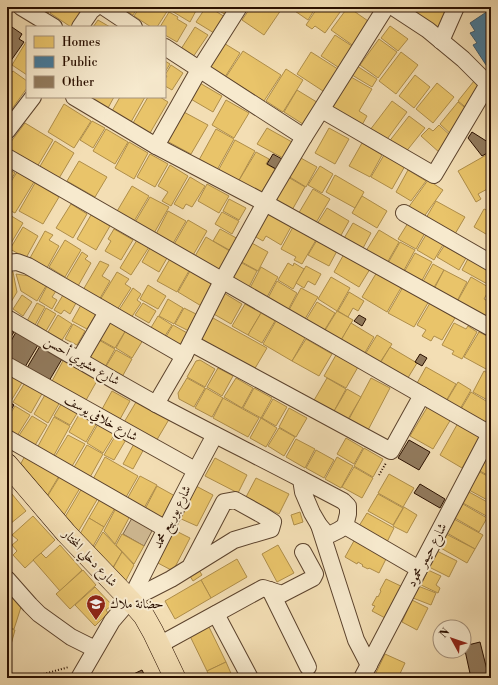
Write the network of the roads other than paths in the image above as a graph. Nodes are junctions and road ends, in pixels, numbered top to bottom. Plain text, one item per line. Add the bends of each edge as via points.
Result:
1 (21, 7) edge
2 (96, 7) edge
3 (104, 7) edge
4 (239, 7) edge
5 (386, 7) edge
6 (393, 7) edge
7 (456, 7) edge
8 (52, 26) edge
9 (81, 26) edge
10 (132, 26) edge
11 (441, 41) junction
12 (166, 48) edge
13 (199, 70) junction
14 (490, 85) edge
15 (32, 98) edge
16 (76, 98) edge
17 (322, 110) junction
18 (7, 131) edge
19 (304, 137) junction
20 (156, 146) junction
21 (7, 157) edge
22 (265, 203) junction
23 (404, 213) dead end
24 (7, 263) edge
25 (491, 263) edge
26 (222, 281) junction
27 (107, 312) junction
28 (7, 318) edge
29 (491, 328) edge
30 (188, 349) junction
31 (79, 360) junction
32 (7, 365) edge
33 (422, 395) junction
34 (156, 404) junction
35 (491, 433) edge
36 (215, 435) junction
37 (7, 438) edge
38 (7, 464) edge
39 (195, 470) junction
40 (301, 478) junction
41 (319, 525) junction
42 (345, 526) junction
43 (166, 529) junction
44 (303, 552) dead end
45 (147, 567) junction
46 (190, 567) junction
47 (419, 569) junction
48 (7, 579) edge
49 (171, 579) junction
50 (270, 590) junction
51 (130, 600) junction
52 (216, 614) junction
53 (159, 645) junction
54 (91, 656) junction
55 (308, 668) dead end
56 (365, 672) edge
57 (79, 678) edge
58 (175, 678) edge
59 (250, 678) edge

1 - 8 street
2 - 9 street
3 - 10 street
4 - 13 street
5 - 17 street
6 - 11 street
7 - 11 street
11 - 14 street
12 - 13 street
13 - 19 street
13 - 20 street
14 - 17 street via 434,175
15 - 18 street
16 - 20 street
17 - 19 street
19 - 22 street
20 - 22 street
21 - 26 street
22 - 26 street
22 - 29 street
23 - 25 street
24 - 27 street via 17,262 28,266
26 - 30 street
26 - 33 street
27 - 30 street
27 - 31 street
28 - 31 street, شارع مشيري أحسن
30 - 33 street via 391,451
30 - 34 street
31 - 34 street, شارع مشيري أحسن
32 - 39 street, شارع خلافي يوسف
33 - 35 street
34 - 36 street, شارع مشيري أحسن
35 - 47 street, شارع حيمر محمود
36 - 39 street, شارع بوربيع محمد
36 - 40 street, شارع مشيري أحسن
37 - 43 street
38 - 51 main road, شارع دخلي المختار via 66,533
39 - 43 street, شارع بوربيع محمد
40 - 41 street via 303,492
40 - 42 street, شارع مشيري أحسن via 348,506
41 - 42 street via 331,534
41 - 56 street
42 - 47 street
43 - 45 street, شارع بوربيع محمد
44 - 50 street via 315,574 313,578 282,594
45 - 49 street
45 - 51 street, شارع بوربيع محمد
46 - 46 street via 234,540 272,529 273,522 235,500 224,502
46 - 49 street
47 - 56 street, شارع حيمر محمود
48 - 54 street via 39,614 71,637
49 - 51 street
50 - 52 street via 263,588
50 - 55 street
51 - 53 main road, شارع دخلي المختار via 147,620
51 - 54 street via 112,621
52 - 53 street
52 - 59 street
53 - 58 main road, شارع دخلي المختار
54 - 57 street

